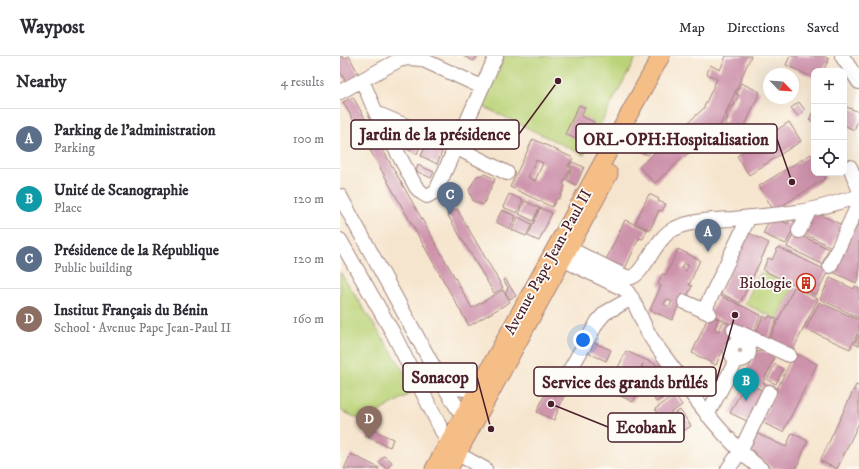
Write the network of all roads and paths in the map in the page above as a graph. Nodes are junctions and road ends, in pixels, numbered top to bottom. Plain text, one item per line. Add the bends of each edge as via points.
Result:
1 (496, 56) edge
2 (661, 56) edge
3 (674, 56) edge
4 (842, 56) edge
5 (362, 80) junction
6 (859, 82) edge
7 (482, 87) junction
8 (340, 92) edge
9 (376, 113) junction
10 (455, 147) junction
11 (850, 167) dead end
12 (507, 173) dead end
13 (859, 189) edge
14 (340, 196) edge
15 (859, 197) edge
16 (859, 203) edge
17 (809, 211) junction
18 (749, 217) junction
19 (799, 231) dead end
20 (340, 240) edge
21 (560, 251) junction
22 (830, 266) dead end
23 (632, 298) junction
24 (685, 302) dead end
25 (734, 330) dead end
26 (746, 340) junction
27 (789, 355) dead end
28 (500, 363) junction
29 (444, 386) junction
30 (559, 389) dead end
31 (478, 391) junction
32 (769, 392) dead end
33 (708, 415) junction
34 (468, 422) junction
35 (453, 448) junction
36 (740, 452) junction
37 (434, 469) edge
38 (449, 469) edge
39 (485, 469) edge
40 (728, 469) edge
41 (761, 469) edge

1 - 7 lane
2 - 21 main road, Avenue Pape Jean-Paul II
3 - 21 main road, Avenue Pape Jean-Paul II
4 - 6 lane
5 - 7 lane via 398,60 409,58 421,59
5 - 8 lane
5 - 9 lane
7 - 10 lane
9 - 10 lane
9 - 10 lane via 416,187 428,196 436,191
10 - 12 lane
11 - 13 lane
14 - 29 lane
15 - 17 lane
16 - 22 lane
17 - 18 lane
17 - 19 lane
18 - 21 lane via 707,220 672,230 659,241 638,274 632,277
18 - 24 lane via 706,312
20 - 35 lane via 393,333
21 - 23 lane via 626,290
21 - 28 main road, Avenue Pape Jean-Paul II
23 - 30 lane via 605,313 598,321
23 - 33 lane via 650,336
25 - 26 lane
26 - 27 lane
26 - 33 lane via 749,350 747,356 737,359
28 - 31 main road, Avenue Pape Jean-Paul II
28 - 34 main road, Avenue Pape Jean-Paul II
29 - 31 lane
29 - 34 lane
31 - 34 main road, Avenue Pape Jean-Paul II
32 - 36 lane
33 - 36 lane
34 - 35 main road, Avenue Pape Jean-Paul II
35 - 37 main road, Avenue Pape Jean-Paul II
35 - 38 main road, Avenue Pape Jean-Paul II
35 - 39 lane
36 - 40 lane
36 - 41 lane

